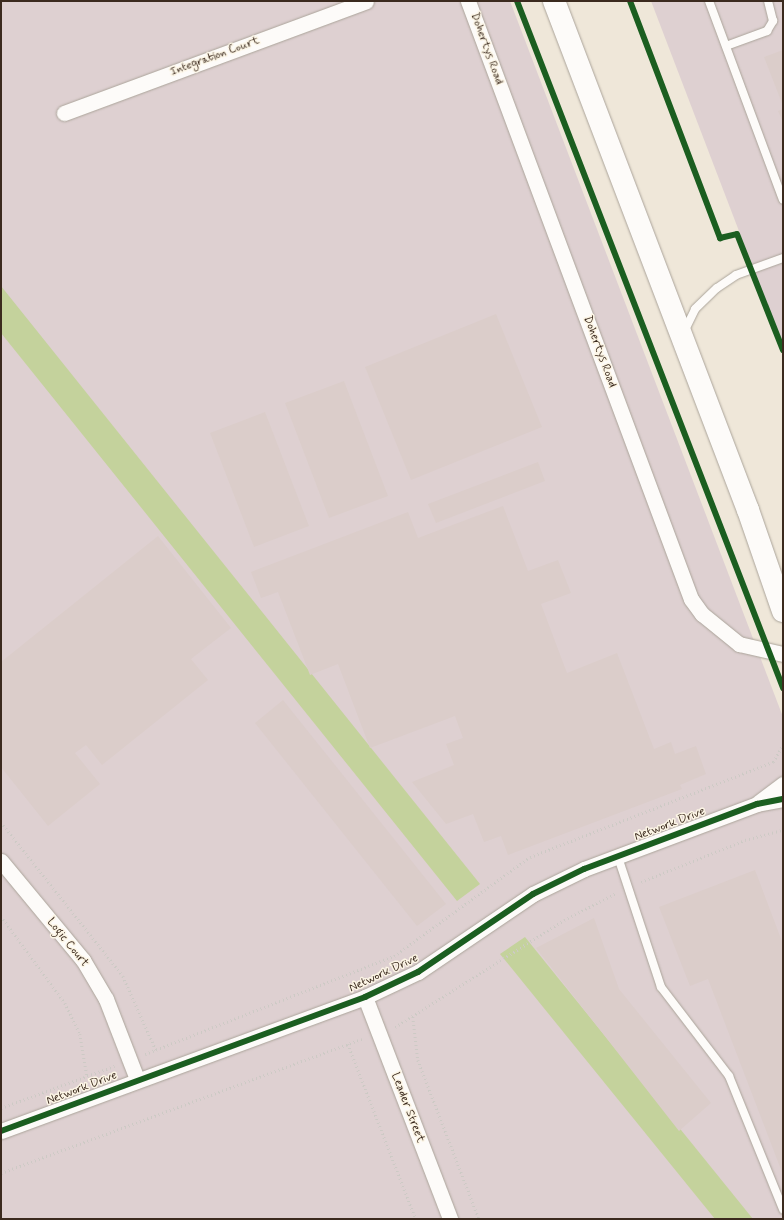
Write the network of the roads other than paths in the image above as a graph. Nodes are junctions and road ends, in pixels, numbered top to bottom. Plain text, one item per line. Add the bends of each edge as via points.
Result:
1 (366, 1) edge
2 (468, 1) edge
3 (554, 1) edge
4 (709, 1) edge
5 (768, 1) edge
6 (726, 46) junction
7 (64, 113) dead end
8 (783, 200) edge
9 (783, 258) edge
10 (682, 337) junction
11 (748, 510) junction
12 (783, 574) edge
13 (783, 611) edge
14 (783, 654) edge
15 (783, 784) edge
16 (783, 799) edge
17 (757, 804) junction
18 (618, 857) junction
19 (1, 861) edge
20 (365, 997) junction
21 (137, 1079) junction
22 (1, 1131) edge
23 (783, 1209) edge
24 (450, 1219) edge

1 - 7 street, Integration Court
2 - 14 street, Dohertys Road via 690,599 702,614 739,644
3 - 10 main road
4 - 6 lane
5 - 6 lane via 773,21 767,31
6 - 8 lane
9 - 10 lane via 736,275 717,288 695,309
10 - 11 main road
11 - 12 main road
11 - 13 main road
15 - 17 street, Network Drive
16 - 17 street, Network Drive
17 - 18 street, Network Drive
18 - 20 street, Network Drive via 533,894 418,972
18 - 23 lane via 661,987 729,1076
19 - 21 street, Logic Court via 83,960 106,1000
20 - 21 street, Network Drive
20 - 24 street, Leader Street
21 - 22 street, Network Drive

